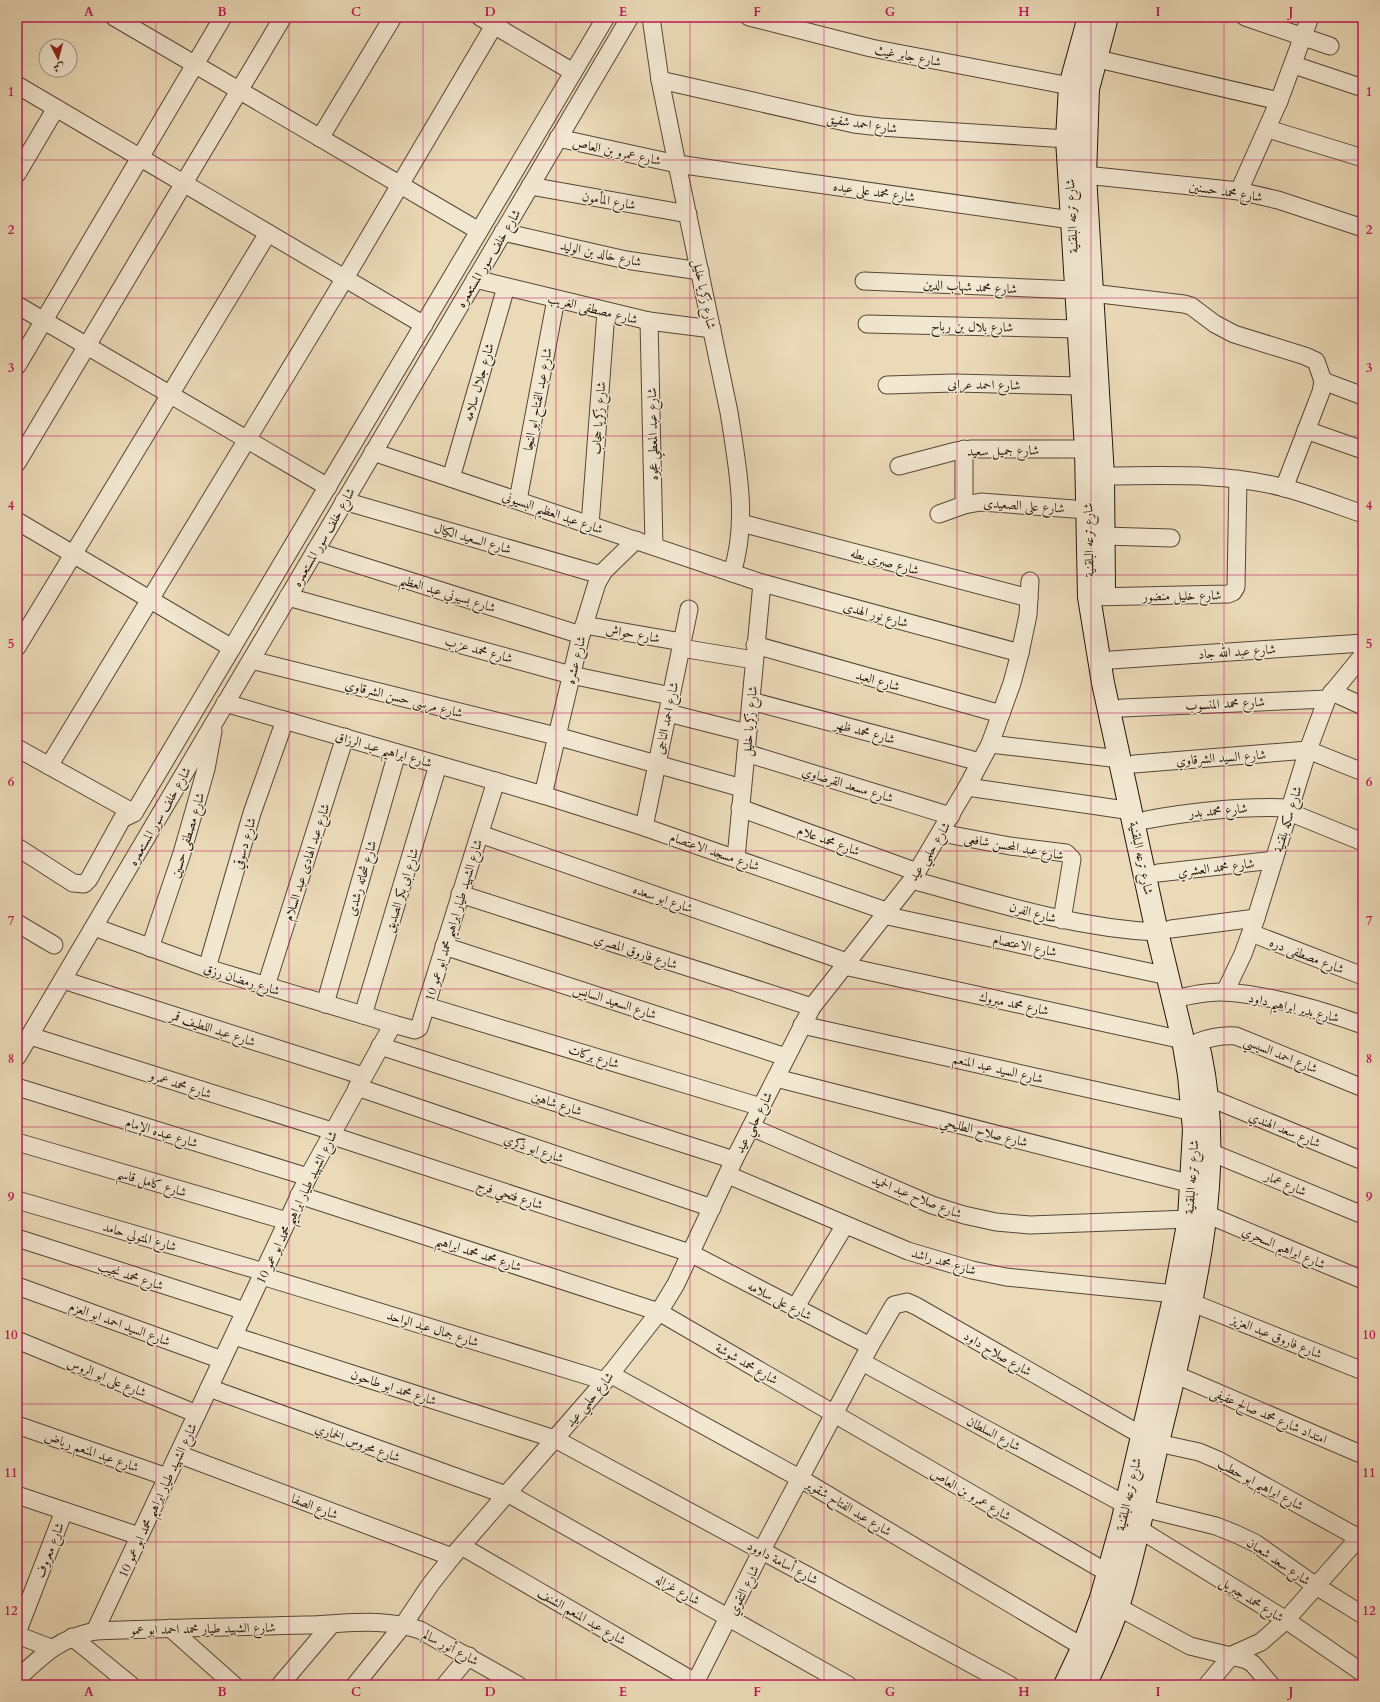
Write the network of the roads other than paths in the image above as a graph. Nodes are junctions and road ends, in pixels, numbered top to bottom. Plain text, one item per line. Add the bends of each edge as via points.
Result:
1 (114, 17) edge
2 (223, 17) edge
3 (283, 17) edge
4 (393, 17) edge
5 (606, 17) edge
6 (630, 17) edge
7 (651, 17) edge
8 (749, 17) edge
9 (1089, 17) edge
10 (1107, 17) edge
11 (1245, 17) edge
12 (1310, 17) edge
13 (491, 20) edge
14 (1304, 37) junction
15 (1330, 46) dead end
16 (1086, 56) junction
17 (195, 64) junction
18 (1294, 65) junction
19 (573, 72) junction
20 (660, 80) junction
21 (17, 86) edge
22 (1070, 86) junction
23 (1363, 88) edge
24 (240, 91) junction
25 (1279, 102) junction
26 (56, 108) junction
27 (1268, 129) junction
28 (320, 138) junction
29 (558, 138) junction
30 (1067, 140) junction
31 (140, 158) junction
32 (1363, 158) edge
33 (677, 164) junction
34 (17, 174) edge
35 (1085, 175) junction
36 (185, 184) junction
37 (400, 185) junction
38 (530, 186) junction
39 (1239, 191) junction
40 (688, 214) junction
41 (1071, 220) junction
42 (1363, 228) edge
43 (479, 231) junction
44 (503, 232) junction
45 (268, 233) junction
46 (700, 271) junction
47 (345, 278) junction
48 (475, 279) junction
49 (864, 281) dead end
50 (506, 287) junction
51 (1084, 292) junction
52 (556, 299) junction
53 (17, 305) edge
54 (606, 312) junction
55 (44, 320) junction
56 (649, 321) junction
57 (867, 324) dead end
58 (424, 325) junction
59 (712, 329) junction
60 (1077, 329) junction
61 (87, 346) junction
62 (17, 366) edge
63 (1323, 381) junction
64 (888, 385) dead end
65 (1081, 386) junction
66 (170, 395) junction
67 (1363, 396) edge
68 (1306, 430) junction
69 (247, 440) junction
70 (964, 449) junction
71 (1086, 449) junction
72 (1363, 450) edge
73 (373, 452) junction
74 (17, 463) edge
75 (898, 466) dead end
76 (1103, 476) junction
77 (451, 478) junction
78 (1238, 480) junction
79 (328, 487) junction
80 (1284, 488) junction
81 (518, 500) junction
82 (344, 502) junction
83 (964, 505) junction
84 (1087, 510) junction
85 (939, 514) dead end
86 (1363, 514) edge
87 (17, 521) edge
88 (741, 523) junction
89 (590, 525) junction
90 (1104, 536) junction
91 (1172, 538) dead end
92 (636, 540) junction
93 (654, 546) junction
94 (315, 551) junction
95 (73, 554) junction
96 (732, 573) junction
97 (601, 575) junction
98 (1030, 581) dead end
99 (762, 583) junction
100 (288, 597) junction
101 (1097, 597) junction
102 (1029, 598) junction
103 (150, 599) junction
104 (689, 609) dead end
105 (582, 630) junction
106 (1363, 643) edge
107 (681, 645) junction
108 (17, 647) edge
109 (232, 648) junction
110 (755, 653) junction
111 (1020, 653) junction
112 (1363, 655) edge
113 (251, 660) junction
114 (1112, 660) junction
115 (571, 675) junction
116 (1330, 695) junction
117 (671, 696) junction
118 (751, 701) junction
119 (225, 703) junction
120 (1363, 706) edge
121 (1122, 708) junction
122 (668, 713) junction
123 (1001, 714) junction
124 (216, 719) junction
125 (285, 720) junction
126 (747, 733) junction
127 (556, 736) junction
128 (346, 737) junction
129 (990, 744) junction
130 (17, 748) edge
131 (1308, 750) junction
132 (397, 753) junction
133 (746, 753) junction
134 (1127, 761) junction
135 (980, 762) junction
136 (657, 764) junction
137 (438, 765) junction
138 (49, 766) junction
139 (1363, 772) edge
140 (496, 782) junction
141 (967, 787) junction
142 (742, 788) junction
143 (543, 795) junction
144 (740, 808) junction
145 (1290, 810) junction
146 (134, 813) junction
147 (950, 816) junction
148 (1139, 816) junction
149 (644, 827) junction
150 (941, 833) junction
151 (480, 834) junction
152 (1363, 842) edge
153 (17, 847) edge
154 (736, 858) junction
155 (1274, 860) junction
156 (1158, 873) junction
157 (914, 876) junction
158 (460, 894) junction
159 (885, 913) junction
160 (1062, 920) junction
161 (17, 923) edge
162 (1253, 926) junction
163 (94, 927) junction
164 (1164, 931) junction
165 (54, 945) dead end
166 (444, 946) junction
167 (150, 948) junction
168 (845, 964) junction
169 (207, 968) junction
170 (1168, 976) junction
171 (1363, 976) edge
172 (63, 980) junction
173 (266, 986) junction
174 (1225, 992) junction
175 (1180, 998) junction
176 (325, 1004) junction
177 (426, 1006) junction
178 (812, 1007) junction
179 (362, 1015) junction
180 (392, 1024) junction
181 (802, 1025) junction
182 (1363, 1025) edge
183 (30, 1036) junction
184 (1191, 1041) junction
185 (380, 1046) junction
186 (17, 1057) edge
187 (786, 1057) junction
188 (776, 1078) junction
189 (360, 1082) junction
190 (17, 1087) edge
191 (1363, 1088) edge
192 (1201, 1104) junction
193 (761, 1107) junction
194 (751, 1127) junction
195 (331, 1133) junction
196 (17, 1142) edge
197 (1210, 1152) junction
198 (1363, 1161) edge
199 (731, 1168) junction
200 (308, 1177) junction
201 (1192, 1184) junction
202 (299, 1195) junction
203 (17, 1200) edge
204 (712, 1208) junction
205 (1363, 1215) edge
206 (1197, 1217) junction
207 (287, 1221) junction
208 (845, 1224) junction
209 (17, 1238) edge
210 (690, 1253) junction
211 (263, 1274) junction
212 (1363, 1280) edge
213 (17, 1286) edge
214 (1183, 1298) junction
215 (796, 1308) junction
216 (245, 1311) junction
217 (659, 1312) junction
218 (234, 1336) junction
219 (17, 1340) edge
220 (870, 1346) junction
221 (222, 1360) junction
222 (862, 1362) junction
223 (1363, 1371) edge
224 (1174, 1374) junction
225 (608, 1378) junction
226 (209, 1388) junction
227 (197, 1414) junction
228 (835, 1415) junction
229 (17, 1425) edge
230 (555, 1439) junction
231 (1149, 1439) junction
232 (178, 1454) junction
233 (1363, 1455) edge
234 (167, 1477) junction
235 (801, 1479) junction
236 (507, 1494) junction
237 (17, 1495) edge
238 (64, 1511) junction
239 (1136, 1514) junction
240 (139, 1536) junction
241 (1359, 1543) edge
242 (762, 1550) junction
243 (458, 1552) junction
244 (1108, 1573) junction
245 (1316, 1586) junction
246 (1118, 1607) junction
247 (1363, 1615) edge
248 (729, 1618) junction
249 (1286, 1620) junction
250 (404, 1624) junction
251 (331, 1625) junction
252 (170, 1628) junction
253 (95, 1631) junction
254 (17, 1634) edge
255 (72, 1637) junction
256 (1083, 1647) junction
257 (50, 1648) junction
258 (469, 1656) junction
259 (1232, 1656) junction
260 (1363, 1673) edge
261 (17, 1680) edge
262 (697, 1684) edge
263 (22, 1685) edge
264 (131, 1685) edge
265 (234, 1685) edge
266 (280, 1685) edge
267 (355, 1685) edge
268 (445, 1685) edge
269 (518, 1685) edge
270 (848, 1685) edge
271 (1010, 1685) edge
272 (1065, 1685) edge
273 (1085, 1685) edge
274 (1207, 1685) edge
275 (1271, 1685) edge

1 - 17 street
2 - 17 street
3 - 24 street
4 - 28 street
5 - 19 street
6 - 29 street, شارع خلف سور المستعمره
7 - 20 street, شارع زكريا خليل
8 - 22 street, شارع جابر غيث via 872,48
9 - 16 street, شارع ترعه البلقنية
10 - 16 street, شارع ترعه البلقنية
11 - 14 street
12 - 14 street
13 - 19 street
13 - 37 street
14 - 15 street
14 - 18 street
16 - 22 street, شارع ترعه البلقنية
16 - 25 street
16 - 35 street, شارع ترعه البلقنية via 1088,89
17 - 24 street
17 - 31 street
18 - 23 street
18 - 25 street
19 - 43 street
20 - 30 street, شارع احمد شفيق via 880,128
20 - 33 street, شارع زكريا خليل
21 - 26 street
22 - 30 street, شارع ترعه البلقنية
24 - 28 street
24 - 36 street
25 - 27 street
26 - 31 street
26 - 34 street
27 - 32 street
27 - 39 street
28 - 37 street
29 - 33 street, شارع عمرو بن العاص
29 - 38 street, شارع خلف سور المستعمره
30 - 41 street, شارع ترعه البلقنية
31 - 36 street
31 - 55 street
33 - 40 street, شارع زكريا خليل
33 - 41 street, شارع محمد على عبده
35 - 39 street, شارع محمد حسنين
35 - 51 street, شارع ترعه البلقنية
36 - 45 street
36 - 61 street
37 - 43 street
37 - 47 street
38 - 40 street, شارع المأمون
38 - 44 street, شارع خلف سور المستعمره
39 - 42 street, شارع محمد حسنين via 1278,200
40 - 46 street, شارع زكريا خليل
41 - 51 street, شارع ترعه البلقنية
43 - 58 street
44 - 46 street, شارع خالد بن الوليد via 626,260
44 - 48 street, شارع خلف سور المستعمره
45 - 47 street
45 - 66 street
46 - 59 street, شارع زكريا خليل
47 - 58 street
47 - 69 street
48 - 50 street, شارع مصطفى الغريب
48 - 73 street, شارع خلف سور المستعمره
49 - 51 street, شارع محمد شهاب الدين
50 - 52 street, شارع مصطفى الغريب
50 - 77 street, شارع جلال سلامه
51 - 60 street, شارع ترعه البلقنية
51 - 63 street, شارع محمد شهاب الدين via 1191,306 1234,334 1316,361
51 - 76 street, شارع ترعه البلقنية
52 - 54 street, شارع مصطفى الغريب
52 - 81 street, شارع عبد الفتاح ابو النجا
53 - 55 street
54 - 56 street, شارع مصطفى الغريب
54 - 89 street, شارع زكريا حجاب
55 - 61 street
55 - 62 street
56 - 59 street, شارع مصطفى الغريب
56 - 93 street, شارع عبد المعطي عجوه
57 - 60 street, شارع بلال بن رباح
58 - 79 street
59 - 88 street, شارع زكريا خليل via 735,448
60 - 65 street, شارع ترعه البلقنية
61 - 66 street
61 - 74 street
63 - 67 street
63 - 68 street
64 - 65 street, شارع احمد عرابى via 954,383
65 - 71 street, شارع ترعه البلقنية
66 - 69 street
66 - 95 street
68 - 72 street
68 - 80 street
69 - 79 street
69 - 103 street
70 - 71 street, شارع جميل سعيد
70 - 75 street, شارع جميل سعيد
70 - 83 street
71 - 84 street, شارع ترعه البلقنية
73 - 77 street, شارع عبد العظيم البسيوني
73 - 82 street, شارع خلف سور المستعمره
76 - 78 street via 1201,476
76 - 90 street, شارع ترعه البلقنية
77 - 81 street, شارع عبد العظيم البسيوني
78 - 80 street
78 - 101 street, شارع خليل منضور via 1236,586 1233,592
79 - 109 street
80 - 86 street
81 - 89 street, شارع عبد العظيم البسيوني
82 - 94 street, شارع خلف سور المستعمره
82 - 97 street, شارع السعيد الكيال
83 - 84 street, شارع على الصعيدى via 995,502
83 - 85 street, شارع على الصعيدى
84 - 101 street, شارع ترعه البلقنية
87 - 95 street
88 - 96 street, شارع زكريا خليل via 738,555
88 - 102 street, شارع صبرى بطه
89 - 92 street, شارع عبد العظيم البسيوني
90 - 91 street
90 - 101 street, شارع ترعه البلقنية
92 - 93 street, شارع عبد العظيم البسيوني
92 - 97 street, شارع عشره
93 - 96 street, شارع عبد العظيم البسيوني
94 - 100 street, شارع خلف سور المستعمره
94 - 105 street, شارع بسيوني عبد العظيم
95 - 103 street
95 - 108 street
96 - 99 street, شارع نور الهدى
97 - 105 street, شارع عشره
98 - 102 street, شارع حلمي عيد
99 - 110 street, شارع زكريا خليل
99 - 111 street, شارع نور الهدى
100 - 113 street, شارع خلف سور المستعمره
100 - 115 street, شارع محمد عزب
101 - 114 street, شارع ترعه البلقنية
101 - 134 street, شارع ترعه البلقنية via 1098,654
102 - 111 street, شارع حلمي عيد via 1026,629
103 - 109 street
103 - 138 street
104 - 107 street, شارع احمد الناجى
105 - 107 street, شارع حواش
105 - 115 street, شارع عشره
106 - 114 street, شارع عبد الله جاد
107 - 110 street, شارع حواش
107 - 117 street, شارع احمد الناجى
109 - 146 street
110 - 118 street, شارع زكريا خليل
110 - 123 street, شارع العبد
111 - 123 street, شارع حلمي عيد
112 - 116 street, شارع سكه بلقنية
113 - 119 street, شارع خلف سور المستعمره
113 - 127 street, شارع مرسى حسن الشرقاوي
114 - 121 street, شارع ترعه البلقنية
115 - 117 street, شارع محمد عزب
115 - 127 street, شارع عشره
116 - 120 street
116 - 121 street, شارع محمد المنسوب
116 - 131 street, شارع سكه بلقنية
117 - 122 street, شارع احمد الناجى
118 - 126 street, شارع زكريا خليل
118 - 135 street, شارع محمد ظهر
119 - 124 street, شارع خلف سور المستعمره
119 - 125 street, شارع ابراهيم عبد الرزاق
121 - 134 street, شارع ترعه البلقنية
122 - 126 street
122 - 136 street, شارع احمد الناجى
123 - 129 street, شارع حلمي عيد
124 - 163 street, شارع خلف سور المستعمره
124 - 167 street, شارع مصطفى حسين via 202,785
125 - 128 street, شارع ابراهيم عبد الرزاق
125 - 169 street, شارع دسوقي via 252,813
126 - 133 street, شارع زكريا خليل
127 - 136 street, شارع مرسى حسن الشرقاوي
127 - 143 street, شارع عشره
128 - 132 street, شارع ابراهيم عبد الرزاق
128 - 173 street, شارع عبد الهادى عبد السلام
129 - 134 street, شارع السيد الشرقاوي
129 - 135 street, شارع حلمي عيد
130 - 138 street
131 - 134 street, شارع السيد الشرقاوي
131 - 139 street
131 - 145 street, شارع سكه بلقنية
132 - 137 street, شارع ابراهيم عبد الرزاق
132 - 176 street, شارع شحاته رشدى
133 - 142 street, شارع زكريا خليل
133 - 147 street, شارع مسعد القرضاوي
134 - 148 street, شارع ترعه البلقنية
135 - 141 street, شارع حلمي عيد
136 - 142 street, شارع مرسى حسن الشرقاوي
136 - 149 street, شارع احمد الناجى
137 - 140 street, شارع ابراهيم عبد الرزاق
137 - 179 street, شارع ابى بكر الصديق
138 - 146 street
140 - 143 street, شارع ابراهيم عبد الرزاق
140 - 151 street, شارع الشهيد طيار ابراهيم محمد ابو عمو 10
141 - 147 street, شارع حلمي عيد
141 - 148 street, شارع محمد بدر
142 - 144 street, شارع زكريا خليل
143 - 149 street, شارع مسجد الاعتصام
144 - 154 street, شارع زكريا خليل
144 - 157 street, شارع محمد علام
145 - 148 street, شارع محمد بدر via 1251,806
145 - 152 street, شارع محمد بدر
145 - 155 street, شارع سكه بلقنية
146 - 153 street via 122,819 84,884 73,883
147 - 150 street, شارع حلمي عيد
148 - 156 street, شارع ترعه البلقنية
148 - 164 street, شارع ترعه البلقنية
149 - 154 street, شارع مسجد الاعتصام
150 - 157 street, شارع حلمي عيد
150 - 160 street, شارع عبد المحسن شافعى via 1068,854 1072,859
151 - 158 street, شارع الشهيد طيار ابراهيم محمد ابو عمو 10
151 - 168 street, شارع ابو سعده
154 - 159 street, شارع مسجد الاعتصام
155 - 156 street, شارع محمد العشري
155 - 162 street, شارع سكه بلقنية
156 - 164 street, شارع ترعه البلقنية
157 - 159 street, شارع حلمي عيد
157 - 160 street, شارع الفرن
158 - 166 street, شارع الشهيد طيار ابراهيم محمد ابو عمو 10
158 - 178 street, شارع فاروق المصري
159 - 168 street, شارع حلمي عيد
159 - 170 street, شارع الاعتصام
160 - 164 street, شارع الفرن via 1125,931
161 - 165 street
162 - 164 street, شارع الفرن
162 - 171 street, شارع مصطفى دره
162 - 174 street, شارع سكه بلقنية via 1235,974
163 - 167 street, شارع رمضان رزق
163 - 172 street, شارع خلف سور المستعمره
164 - 170 street, شارع ترعه البلقنية
164 - 175 street, شارع ترعه البلقنية
166 - 177 street, شارع الشهيد طيار ابراهيم محمد ابو عمو 10
166 - 187 street, شارع السعيد السايس
167 - 169 street, شارع رمضان رزق
168 - 178 street, شارع حلمي عيد
168 - 184 street, شارع محمد مبروك
169 - 173 street, شارع رمضان رزق
170 - 175 street, شارع ترعه البلقنية
172 - 183 street, شارع خلف سور المستعمره
172 - 189 street, شارع عبد اللطيف قمر
173 - 176 street, شارع رمضان رزق
174 - 175 street, شارع بدير ابراهيم داود
174 - 182 street, شارع بدير ابراهيم داود via 1301,1006
175 - 184 street, شارع ترعه البلقنية
176 - 179 street, شارع رمضان رزق
177 - 180 street, شارع الشهيد طيار ابراهيم محمد ابو عمو 10 via 416,1030
177 - 193 street, شارع بركات
178 - 181 street, شارع حلمي عيد
179 - 180 street, شارع رمضان رزق
180 - 185 street, شارع الشهيد طيار ابراهيم محمد ابو عمو 10
181 - 187 street, شارع حلمي عيد
181 - 192 street, شارع السيد عبد المنعم
183 - 186 street, شارع خلف سور المستعمره
183 - 195 street, شارع محمد عمرو
184 - 191 street, شارع احمد السيسي via 1223,1035 1236,1036
184 - 192 street, شارع ترعه البلقنية
185 - 189 street, شارع الشهيد طيار ابراهيم محمد ابو عمو 10
185 - 199 street, شارع شاهين
187 - 188 street, شارع حلمي عيد
188 - 193 street, شارع حلمي عيد
188 - 201 street, شارع صلاح الطليحي
189 - 195 street, شارع الشهيد طيار ابراهيم محمد ابو عمو 10
189 - 204 street, شارع ابو ذكري
190 - 200 street, شارع عبده الإمام
192 - 197 street, شارع ترعه البلقنية
192 - 198 street, شارع سعد الهندي
192 - 201 street, شارع ترعه البلقنية
193 - 194 street, شارع حلمي عيد
194 - 199 street, شارع حلمي عيد
194 - 206 street, شارع صلاح عبد الحميد via 932,1205 964,1216 1030,1225
195 - 200 street, شارع الشهيد طيار ابراهيم محمد ابو عمو 10
195 - 210 street, شارع فتحي فرج
196 - 207 street, شارع كامل قاسم
197 - 205 street, شارع عمار
197 - 206 street, شارع ترعه البلقنية
199 - 204 street, شارع حلمي عيد
199 - 208 street, شارع محمد راشد
200 - 202 street, شارع الشهيد طيار ابراهيم محمد ابو عمو 10
201 - 206 street, شارع ترعه البلقنية
202 - 207 street, شارع الشهيد طيار ابراهيم محمد ابو عمو 10
202 - 217 street, شارع محمد محمد ابراهيم
203 - 211 street, شارع المتولي حامد
204 - 210 street, شارع حلمي عيد
206 - 212 street, شارع ابراهيم السحري
206 - 214 street, شارع ترعه البلقنية
207 - 211 street, شارع الشهيد طيار ابراهيم محمد ابو عمو 10
208 - 214 street, شارع محمد راشد via 908,1251 972,1270 1006,1277
208 - 215 street
209 - 216 street, شارع محمد نجيب
210 - 215 street, شارع على سلامه
210 - 217 street, شارع حلمي عيد via 676,1284
211 - 216 street, شارع الشهيد طيار ابراهيم محمد ابو عمو 10
211 - 225 street, شارع جمال عبد الواحد
213 - 221 street, شارع السيد احمد ابو العزم
214 - 223 street, شارع فاروق عبد العزيز
214 - 224 street, شارع ترعه البلقنية
214 - 231 street, شارع ترعه البلقنية
215 - 220 street, شارع على سلامه
216 - 218 street, شارع الشهيد طيار ابراهيم محمد ابو عمو 10
217 - 225 street, شارع حلمي عيد
217 - 228 street, شارع محمد شوشة
218 - 221 street, شارع الشهيد طيار ابراهيم محمد ابو عمو 10
218 - 230 street, شارع محمد ابو طاحون
219 - 227 street, شارع على ابو الروس
220 - 222 street, شارع التقوي
220 - 231 street, شارع صلاح داود via 894,1305 907,1302
221 - 226 street, شارع الشهيد طيار ابراهيم محمد ابو عمو 10
222 - 228 street, شارع التقوي
222 - 239 street, شارع السلطان
224 - 231 street, شارع ترعه البلقنية
224 - 233 street, امتداد شارع محمد صالح عفيفى
225 - 230 street, شارع حلمي عيد
225 - 235 street, شارع عبد الفتاح شقوير
226 - 227 street, شارع الشهيد طيار ابراهيم محمد ابو عمو 10
226 - 236 street, شارع محروس الخماري
227 - 232 street, شارع الشهيد طيار ابراهيم محمد ابو عمو 10
228 - 235 street, شارع التقوي
228 - 244 street, شارع عمرو بن العاص
229 - 234 street, شارع عبد المنعم رياض
230 - 236 street, شارع حلمي عيد
230 - 242 street, شارع أسامة داوود
231 - 239 street, شارع ترعه البلقنية
231 - 241 street, شارع ابراهيم ابو حطب via 1199,1452 1218,1460
232 - 234 street, شارع الشهيد طيار ابراهيم محمد ابو عمو 10
232 - 243 street, شارع الصفا
234 - 240 street, شارع الشهيد طيار ابراهيم محمد ابو عمو 10
235 - 242 street, شارع التقوي
235 - 256 street, شارع عبد الفتاح شقوير
236 - 243 street, شارع حلمي عيد
236 - 248 street, شارع غزاله
237 - 238 street
238 - 240 street
238 - 254 street, شارع معروف
239 - 244 street, شارع ترعه البلقنية
239 - 245 street, شارع سعد شعبان via 1216,1526 1260,1547
239 - 246 street, شارع ترعه البلقنية
239 - 249 street, شارع محمد جبريل
240 - 253 street, شارع الشهيد طيار ابراهيم محمد ابو عمو 10
241 - 245 street
242 - 248 street, شارع التقوي
242 - 271 street, شارع أسامة داوود
243 - 250 street, شارع حلمي عيد
243 - 262 street, شارع عبد المنعم الشنف
244 - 256 street, شارع ترعه البلقنية
245 - 247 street, شارع سعد شعبان
245 - 249 street
246 - 259 street via 1190,1646
246 - 273 street, شارع ترعه البلقنية
248 - 262 street, شارع التقوي
248 - 270 street, شارع غزاله
249 - 259 street via 1261,1642
249 - 260 street, شارع محمد جبريل
250 - 251 street, شارع الشهيد طيار محمد احمد ابو عمو via 384,1622
250 - 258 street, شارع أنور سالم
250 - 267 street, شارع حلمي عيد
251 - 252 street, شارع الشهيد طيار محمد احمد ابو عمو
251 - 266 street
252 - 253 street, شارع الشهيد طيار محمد احمد ابو عمو
252 - 265 street
253 - 255 street, شارع الشهيد طيار محمد احمد ابو عمو
254 - 257 street
255 - 257 street, شارع الشهيد طيار محمد احمد ابو عمو
255 - 264 street
256 - 272 street, شارع ترعه البلقنية
257 - 261 street, شارع الشهيد طيار محمد احمد ابو عمو
258 - 268 street
258 - 269 street, شارع أنور سالم
259 - 274 street
259 - 275 street via 1253,1664
261 - 263 street

